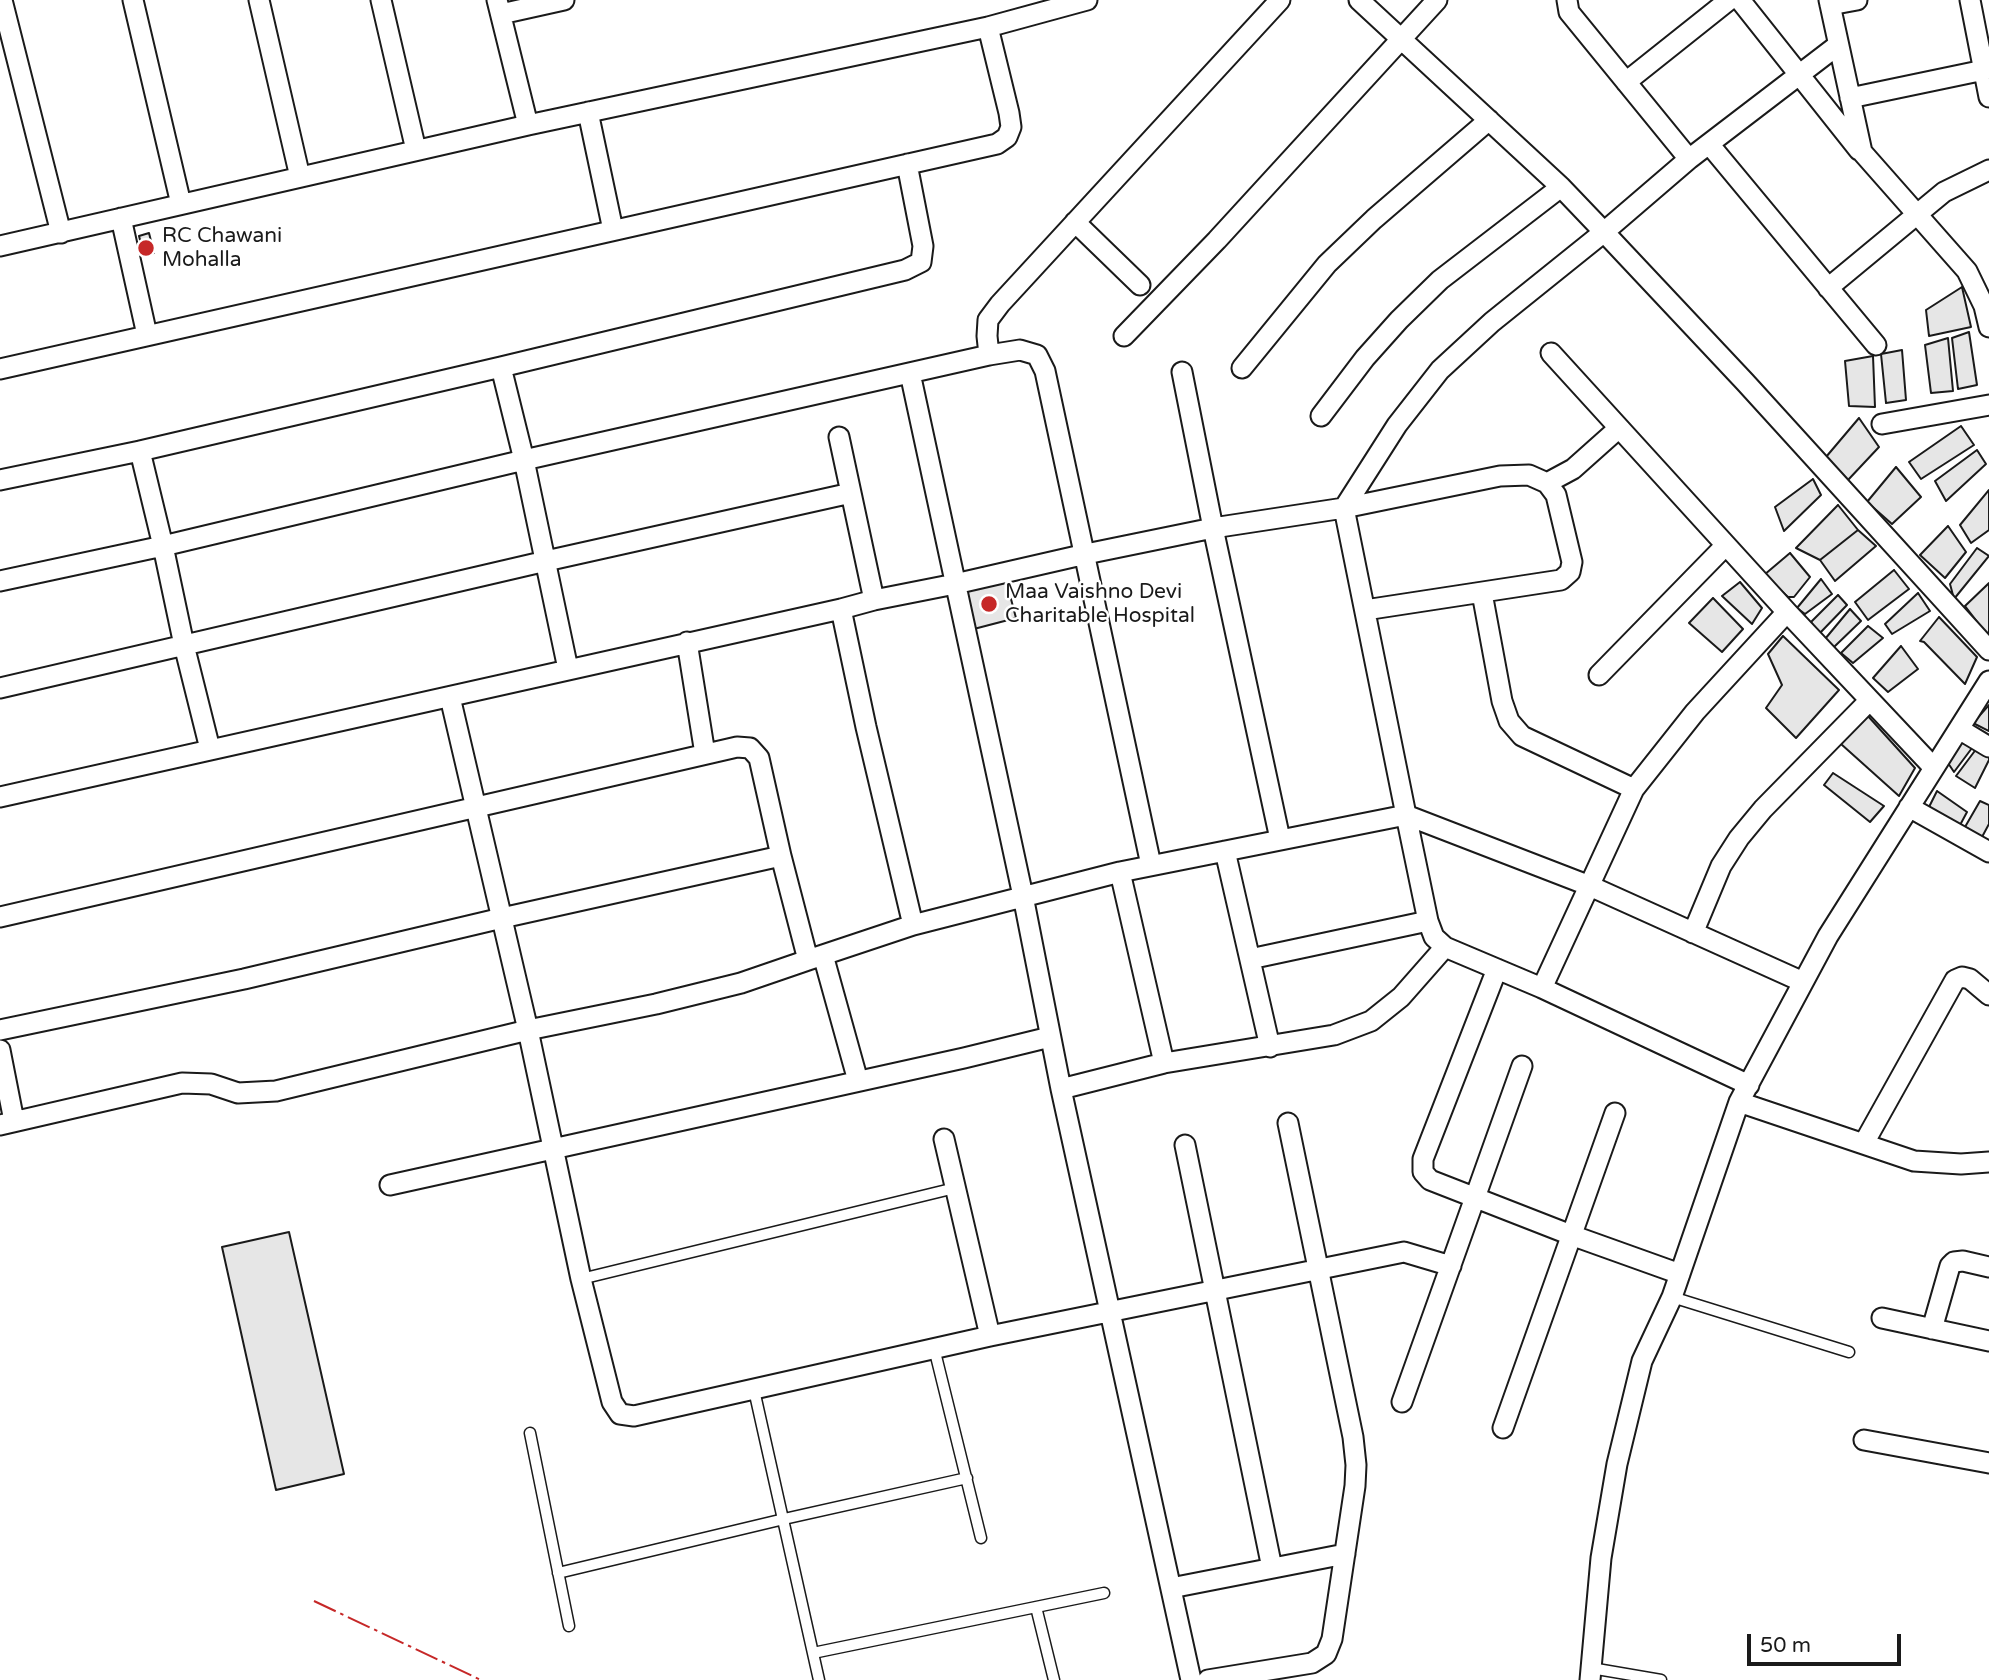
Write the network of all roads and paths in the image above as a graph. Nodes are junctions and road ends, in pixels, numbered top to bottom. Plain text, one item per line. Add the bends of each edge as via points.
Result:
1 (2, 0) edge
2 (133, 0) edge
3 (259, 0) edge
4 (381, 0) edge
5 (564, 0) edge
6 (1087, 0) edge
7 (1280, 0) edge
8 (1359, 0) edge
9 (1437, 0) edge
10 (1567, 0) edge
11 (1729, 0) edge
12 (1740, 0) edge
13 (1857, 0) edge
14 (1969, 0) edge
15 (1829, 3) edge
16 (499, 7) edge
17 (988, 27) junction
18 (1402, 40) junction
19 (1838, 46) junction
20 (1983, 70) junction
21 (1799, 75) junction
22 (1626, 82) junction
23 (1989, 97) edge
24 (1850, 98) junction
25 (588, 112) junction
26 (1489, 120) junction
27 (528, 125) junction
28 (1709, 144) junction
29 (416, 150) junction
30 (1861, 152) junction
31 (1689, 159) junction
32 (907, 164) junction
33 (1989, 170) edge
34 (300, 177) junction
35 (1561, 187) junction
36 (181, 204) junction
37 (1916, 214) junction
38 (121, 218) junction
39 (1075, 222) junction
40 (613, 230) junction
41 (1604, 232) junction
42 (61, 233) junction
43 (0, 246) edge
44 (1140, 285) dead end
45 (1828, 288) junction
46 (1989, 327) edge
47 (146, 335) junction
48 (1124, 336) dead end
49 (1876, 345) dead end
50 (1551, 353) dead end
51 (989, 355) junction
52 (501, 367) junction
53 (1242, 368) dead end
54 (0, 369) edge
55 (1182, 372) dead end
56 (910, 373) junction
57 (1989, 405) edge
58 (1321, 416) dead end
59 (1882, 424) dead end
60 (1619, 428) junction
61 (839, 437) dead end
62 (140, 451) junction
63 (524, 460) junction
64 (0, 480) edge
65 (1547, 482) junction
66 (851, 493) junction
67 (1344, 508) junction
68 (1213, 528) junction
69 (1726, 545) junction
70 (163, 546) junction
71 (1086, 554) junction
72 (545, 561) junction
73 (0, 581) edge
74 (955, 584) junction
75 (1482, 593) junction
76 (874, 600) junction
77 (841, 608) junction
78 (1365, 610) junction
79 (1787, 612) junction
80 (687, 642) junction
81 (184, 645) junction
82 (1989, 650) edge
83 (568, 669) junction
84 (1599, 675) dead end
85 (1989, 681) edge
86 (0, 688) edge
87 (450, 697) junction
88 (1870, 700) junction
89 (1959, 729) junction
90 (1989, 747) edge
91 (210, 749) junction
92 (705, 754) junction
93 (1934, 768) junction
94 (1634, 789) junction
95 (0, 797) edge
96 (1909, 807) junction
97 (477, 808) junction
98 (1406, 815) junction
99 (1280, 839) junction
100 (1225, 851) junction
101 (1989, 852) edge
102 (781, 856) junction
103 (1151, 865) junction
104 (1121, 872) junction
105 (1590, 886) junction
106 (1023, 896) junction
107 (0, 917) edge
108 (502, 918) junction
109 (1428, 921) junction
110 (913, 925) junction
111 (1693, 933) junction
112 (1445, 947) junction
113 (816, 958) junction
114 (1250, 958) junction
115 (1497, 969) junction
116 (1803, 982) junction
117 (1542, 988) junction
118 (1989, 995) edge
119 (0, 1030) edge
120 (528, 1030) junction
121 (1050, 1037) junction
122 (1270, 1047) junction
123 (0, 1051) edge
124 (1164, 1063) junction
125 (1522, 1066) dead end
126 (858, 1081) junction
127 (1061, 1089) junction
128 (1744, 1093) junction
129 (1615, 1113) dead end
130 (7, 1123) edge
131 (1289, 1123) dead end
132 (944, 1139) dead end
133 (1864, 1143) junction
134 (1185, 1145) dead end
135 (553, 1149) junction
136 (1989, 1162) edge
137 (390, 1185) dead end
138 (955, 1188) junction
139 (1475, 1198) junction
140 (1571, 1236) junction
141 (1451, 1266) junction
142 (1989, 1267) edge
143 (1319, 1270) junction
144 (1680, 1274) junction
145 (581, 1279) junction
146 (1216, 1289) junction
147 (1672, 1297) junction
148 (1110, 1311) junction
149 (1882, 1318) dead end
150 (1932, 1329) junction
151 (990, 1336) junction
152 (1989, 1341) edge
153 (934, 1348) junction
154 (1849, 1352) dead end
155 (754, 1390) junction
156 (1402, 1402) dead end
157 (1503, 1429) dead end
158 (530, 1433) dead end
159 (1864, 1440) dead end
160 (1989, 1463) edge
161 (967, 1478) junction
162 (784, 1519) junction
163 (981, 1538) dead end
164 (1345, 1554) junction
165 (1272, 1568) junction
166 (558, 1573) junction
167 (1171, 1588) junction
168 (1104, 1593) dead end
169 (1036, 1607) junction
170 (569, 1626) dead end
171 (813, 1653) junction
172 (1591, 1674) edge
173 (819, 1680) edge
174 (1054, 1680) edge
175 (1191, 1680) edge
176 (1208, 1680) edge
177 (1661, 1680) edge

1 - 42 street
2 - 36 street
3 - 34 street
4 - 29 street
5 - 16 street
6 - 17 street
7 - 39 street
8 - 18 street
9 - 18 street
10 - 22 street via 1569,12
11 - 22 street
12 - 21 street
13 - 15 street
14 - 20 street
15 - 19 street
16 - 27 street
17 - 25 street
17 - 32 street via 1009,113 1007,137 997,144
18 - 26 street
18 - 48 street
19 - 21 street
19 - 24 street
20 - 23 street
20 - 24 street
21 - 28 street
21 - 30 street
22 - 31 street
24 - 30 street
25 - 27 street
25 - 40 street
26 - 35 street
26 - 53 street via 1327,264
27 - 29 street
28 - 31 street
28 - 45 street
29 - 34 street
30 - 37 street
31 - 41 street
32 - 40 street
32 - 52 street via 923,246 921,262 905,271
33 - 37 street via 1944,192
34 - 36 street
35 - 41 street
35 - 58 street via 1440,280 1365,358
36 - 38 street
37 - 45 street
37 - 46 street via 1967,271
38 - 42 street
38 - 47 street
39 - 44 street
39 - 51 street via 988,320
40 - 47 street
41 - 67 street via 1440,370 1397,425
41 - 82 street
42 - 43 street
45 - 49 street
47 - 54 street
50 - 60 street
51 - 56 street
51 - 71 street via 1020,350 1037,355 1045,371
52 - 62 street
52 - 63 street
55 - 68 street
56 - 63 street
56 - 74 street
57 - 59 street
60 - 65 street via 1573,469
60 - 69 street
61 - 66 street
62 - 64 street
62 - 70 street
63 - 70 street
63 - 72 street
65 - 67 street via 1530,475 1500,476
65 - 75 street via 1556,495 1572,562 1570,572 1561,580
66 - 72 street
66 - 76 street
67 - 68 street
67 - 78 street
68 - 71 street
68 - 99 street
69 - 79 street
69 - 84 street
70 - 73 street
70 - 81 street
71 - 74 street
71 - 103 street
72 - 81 street
72 - 83 street
74 - 76 street
74 - 106 street
75 - 78 street
75 - 94 street via 1509,721 1522,736
76 - 77 street
77 - 80 street
77 - 110 street
78 - 98 street
79 - 88 street
79 - 94 street via 1695,712
80 - 83 street
80 - 92 street
81 - 86 street
81 - 91 street
83 - 87 street
85 - 89 street
87 - 91 street
87 - 97 street
88 - 93 street
88 - 111 street via 1739,838 1721,866
89 - 90 street
89 - 93 street
91 - 95 street
92 - 97 street
92 - 102 street via 737,747 750,748 759,758
93 - 96 street
94 - 105 street
96 - 101 street
96 - 116 street
97 - 107 street
97 - 108 street
98 - 99 street
98 - 105 street
98 - 109 street
99 - 100 street
100 - 103 street
100 - 114 street
102 - 108 street
102 - 113 street
103 - 104 street
104 - 106 street
104 - 124 street
105 - 111 street
105 - 117 street
106 - 110 street
106 - 121 street
108 - 119 street
108 - 120 street
109 - 112 street via 1434,937
109 - 114 street
110 - 113 street
111 - 116 street
112 - 115 street
112 - 122 street via 1401,997 1371,1021 1334,1035
113 - 120 street via 717,989
113 - 126 street
114 - 122 street
115 - 117 street
115 - 139 street via 1423,1160 1423,1172 1430,1180
116 - 128 street
117 - 128 street
118 - 133 street via 1970,979 1962,976 1955,981
120 - 130 street via 276,1091 238,1093 211,1084 182,1083
120 - 135 street
121 - 126 street
121 - 127 street
122 - 124 street
123 - 130 street
124 - 127 street
125 - 139 street
126 - 135 street
127 - 148 street
128 - 133 street
128 - 144 street
129 - 140 street
131 - 143 street
132 - 138 street
133 - 136 street via 1914,1161
134 - 146 street
135 - 137 street
135 - 145 street
138 - 145 lane
138 - 151 street
139 - 140 street
139 - 141 street
140 - 144 street
140 - 157 street
141 - 143 street via 1404,1252
141 - 156 street
142 - 150 street via 1963,1261 1950,1266
143 - 146 street
143 - 164 street via 1356,1465
144 - 147 street
145 - 155 street via 612,1402 620,1414 634,1416
146 - 148 street
146 - 165 street
147 - 154 lane
147 - 172 street via 1642,1361 1617,1464 1601,1558
148 - 151 street
148 - 167 street
149 - 150 street
150 - 152 street
151 - 153 street
153 - 155 street
153 - 161 lane
155 - 162 lane
158 - 166 lane
159 - 160 street
161 - 162 lane
161 - 163 lane
162 - 166 lane
162 - 171 lane
164 - 165 street
164 - 176 street via 1326,1654 1312,1663
165 - 167 street
166 - 170 lane
167 - 175 street
168 - 169 lane
169 - 171 lane
169 - 174 lane
171 - 173 lane
172 - 177 lane

